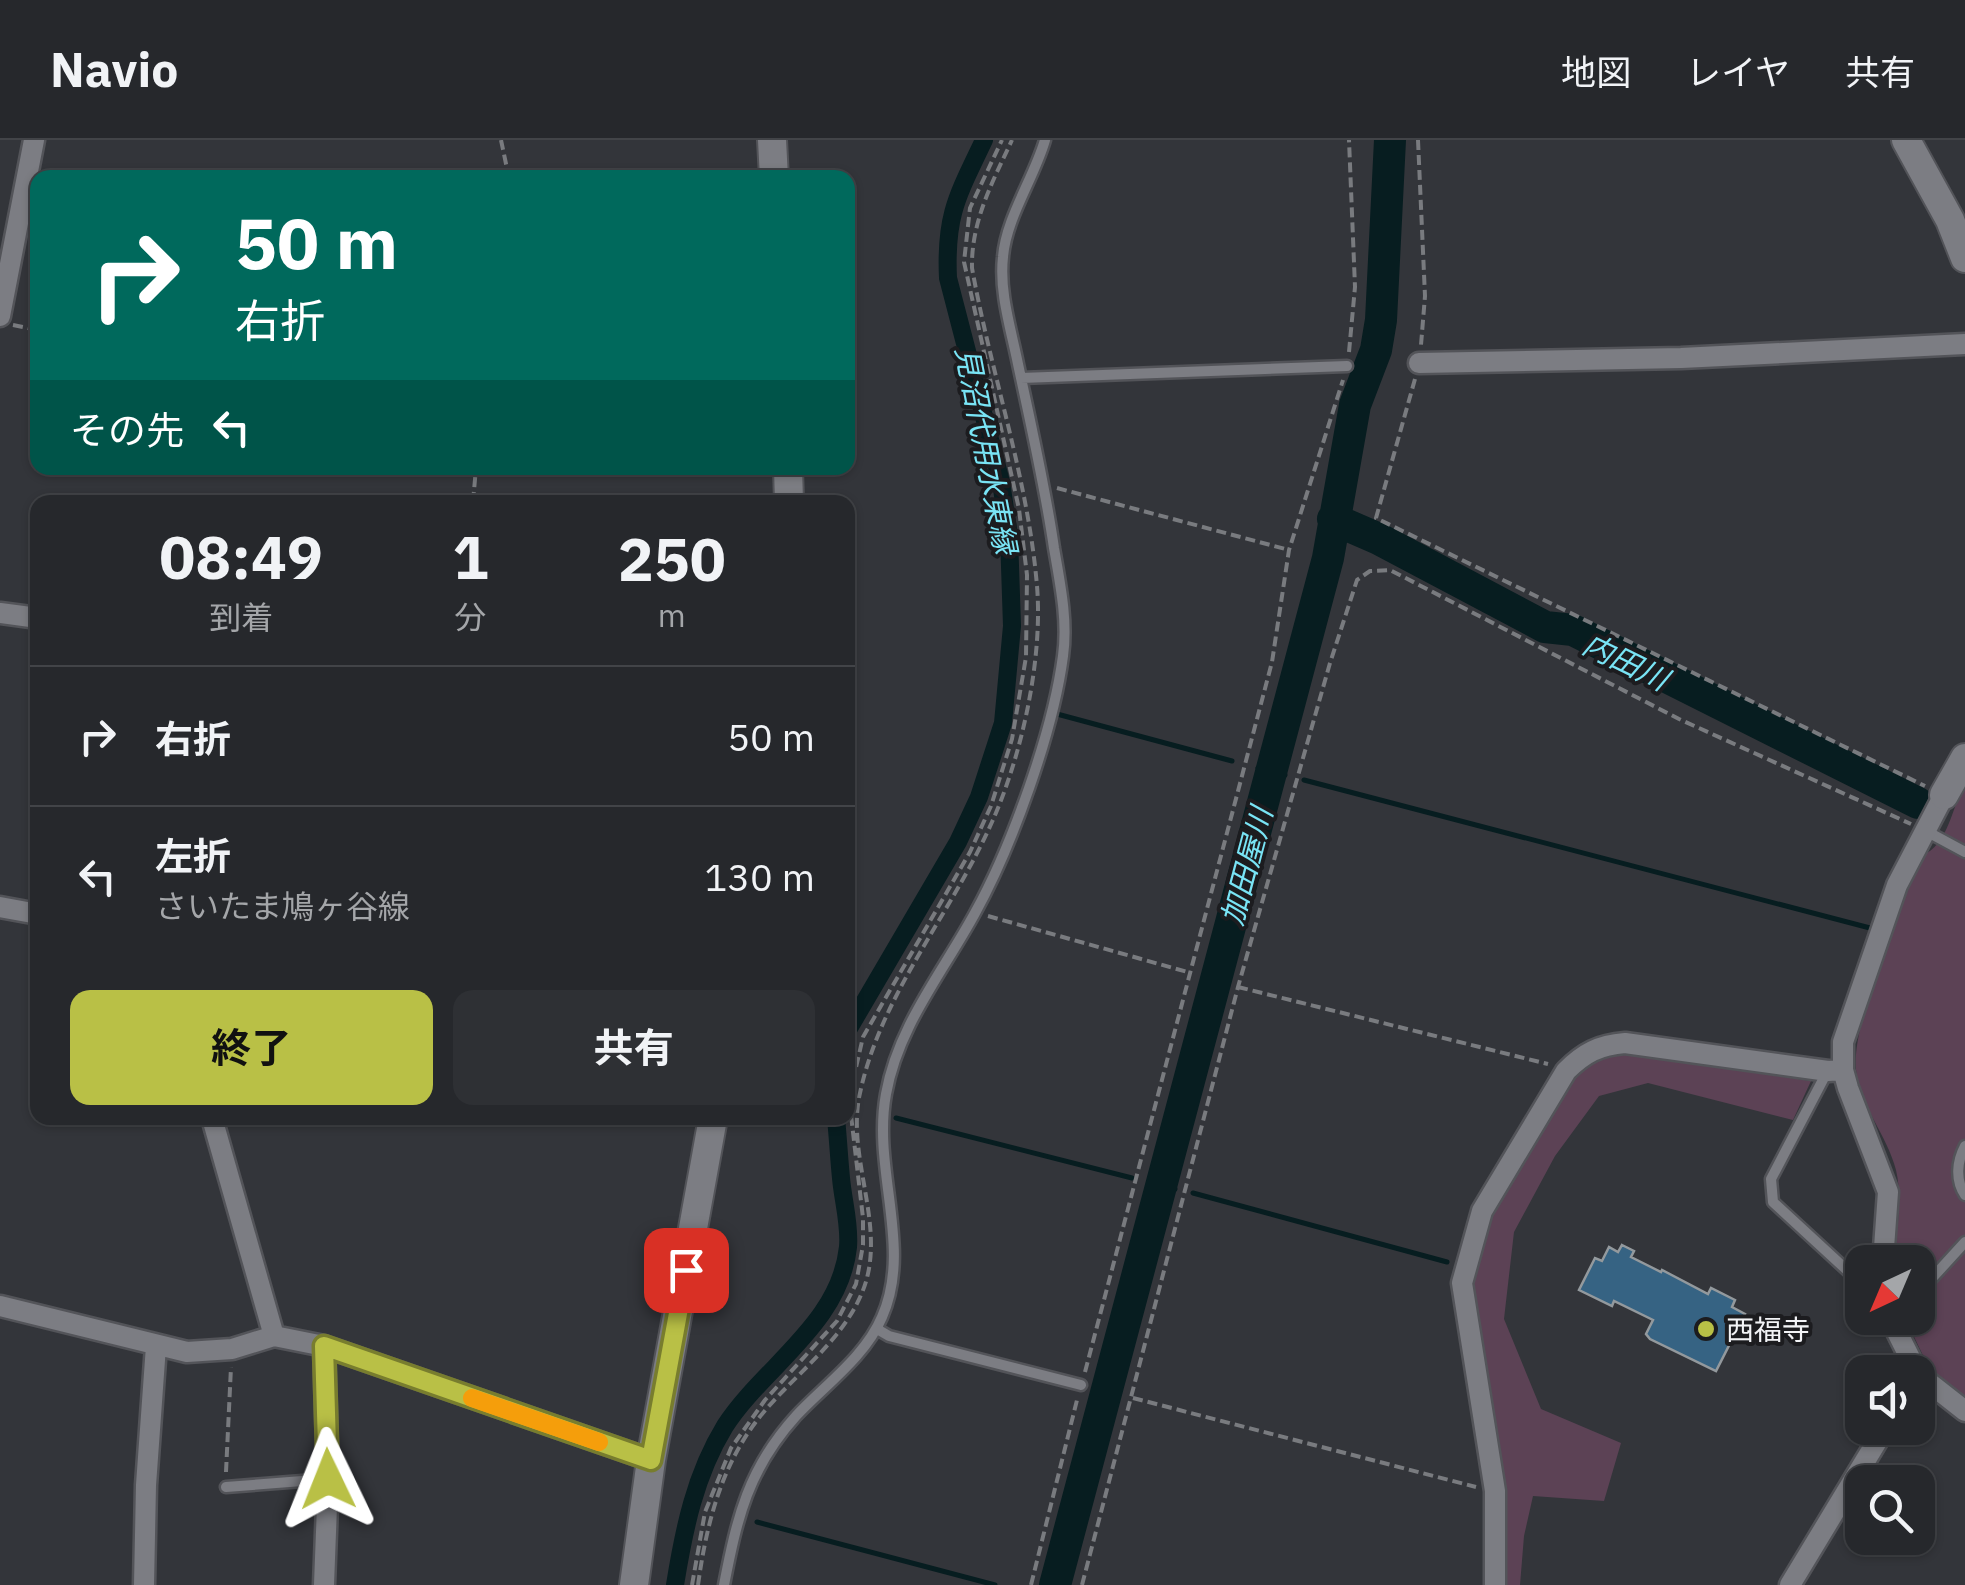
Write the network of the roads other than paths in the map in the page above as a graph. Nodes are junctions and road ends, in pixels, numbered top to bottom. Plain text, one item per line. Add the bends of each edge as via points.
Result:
1 (34, 140) edge
2 (772, 140) edge
3 (1045, 140) edge
4 (1906, 140) edge
5 (774, 170) edge
6 (1965, 258) edge
7 (0, 319) edge
8 (1965, 344) edge
9 (1419, 362) road end
10 (1347, 366) road end
11 (1021, 378) junction
12 (0, 613) edge
13 (30, 617) edge
14 (1965, 758) edge
15 (1934, 813) junction
16 (1965, 852) edge
17 (0, 906) edge
18 (30, 912) edge
19 (1836, 1070) junction
20 (214, 1125) edge
21 (712, 1125) edge
22 (1965, 1146) edge
23 (1965, 1195) edge
24 (1965, 1242) edge
25 (1884, 1245) edge
26 (1845, 1268) edge
27 (1935, 1275) edge
28 (0, 1306) edge
29 (877, 1329) junction
30 (274, 1336) junction
31 (156, 1346) junction
32 (324, 1346) junction
33 (1081, 1385) road end
34 (1935, 1388) edge
35 (1965, 1412) edge
36 (1876, 1445) edge
37 (651, 1460) junction
38 (328, 1479) junction
39 (226, 1487) road end
40 (144, 1585) edge
41 (324, 1585) edge
42 (634, 1585) edge
43 (724, 1585) edge
44 (1495, 1585) edge
45 (1790, 1585) edge

1 - 7 street
2 - 5 main road
3 - 11 lane via 1002,257
4 - 6 main road
8 - 9 street
10 - 11 lane
11 - 29 lane via 1064,610 1063,656 1018,816 976,912 904,1038 886,1091 883,1172 895,1268
12 - 13 street
14 - 15 main road
15 - 16 lane
15 - 19 street via 1897,885
17 - 18 street
19 - 25 street via 1888,1192
19 - 26 lane via 1771,1178 1773,1202
19 - 44 street via 1624,1043 1590,1050 1566,1071 1482,1211 1462,1283 1495,1491
20 - 30 street
21 - 37 main road
22 - 23 lane via 1958,1185
24 - 27 lane
28 - 31 street
29 - 33 lane
29 - 43 lane via 762,1460 742,1502
30 - 31 street via 232,1349
30 - 32 street
31 - 40 street
32 - 37 street
32 - 38 street
34 - 35 street
36 - 45 street
37 - 42 main road
38 - 39 lane
38 - 41 street

